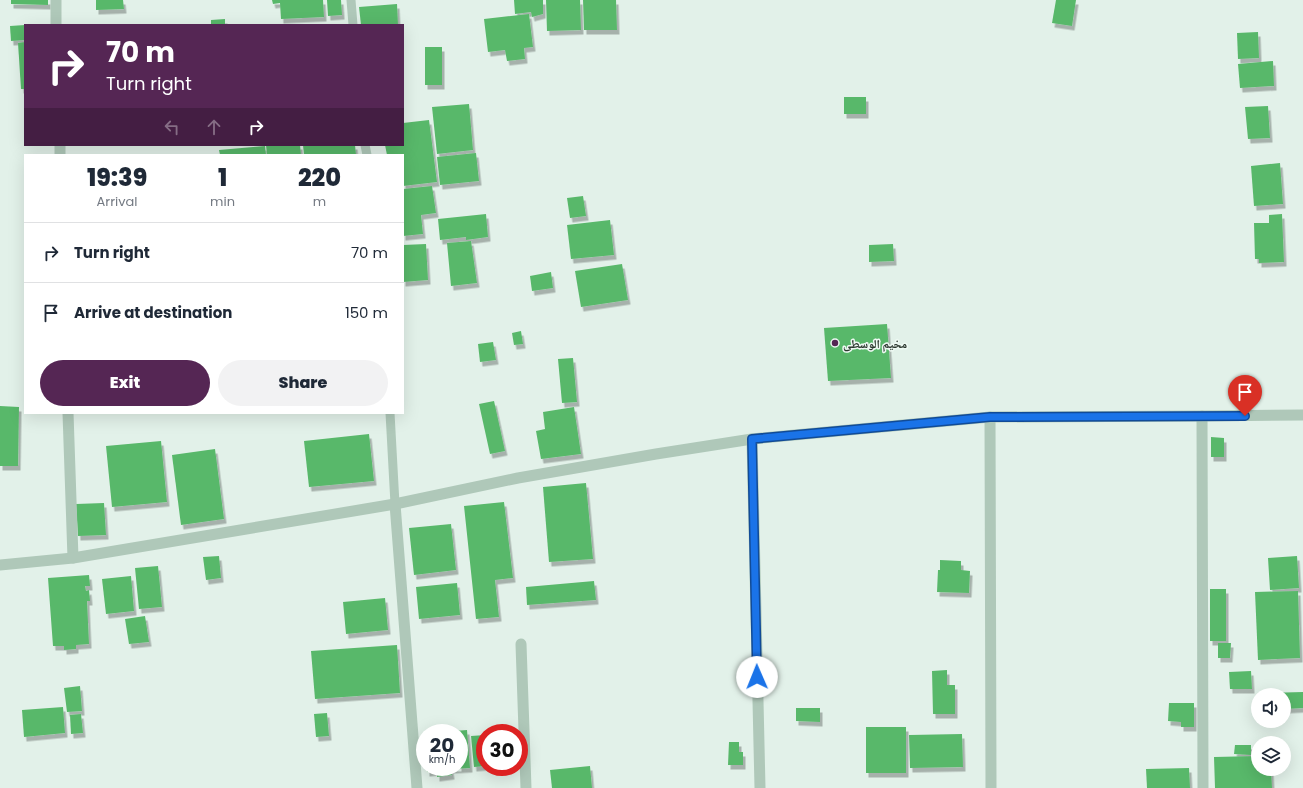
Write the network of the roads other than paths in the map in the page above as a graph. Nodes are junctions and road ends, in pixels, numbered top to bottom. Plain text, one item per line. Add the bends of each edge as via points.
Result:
1 (56, 0) edge
2 (351, 0) edge
3 (56, 24) edge
4 (353, 24) edge
5 (68, 414) edge
6 (390, 414) edge
7 (1303, 415) edge
8 (1202, 416) junction
9 (990, 417) junction
10 (752, 439) junction
11 (395, 504) junction
12 (73, 558) junction
13 (0, 565) edge
14 (521, 644) dead end
15 (417, 788) edge
16 (526, 788) edge
17 (760, 788) edge
18 (991, 788) edge
19 (1203, 788) edge

1 - 3 street
2 - 4 lane
5 - 12 street
6 - 11 lane
7 - 8 street
8 - 9 street
8 - 19 street
9 - 10 street
9 - 18 street
10 - 11 street via 518,478
10 - 17 street
11 - 12 street
11 - 15 street
12 - 13 street
14 - 16 street

